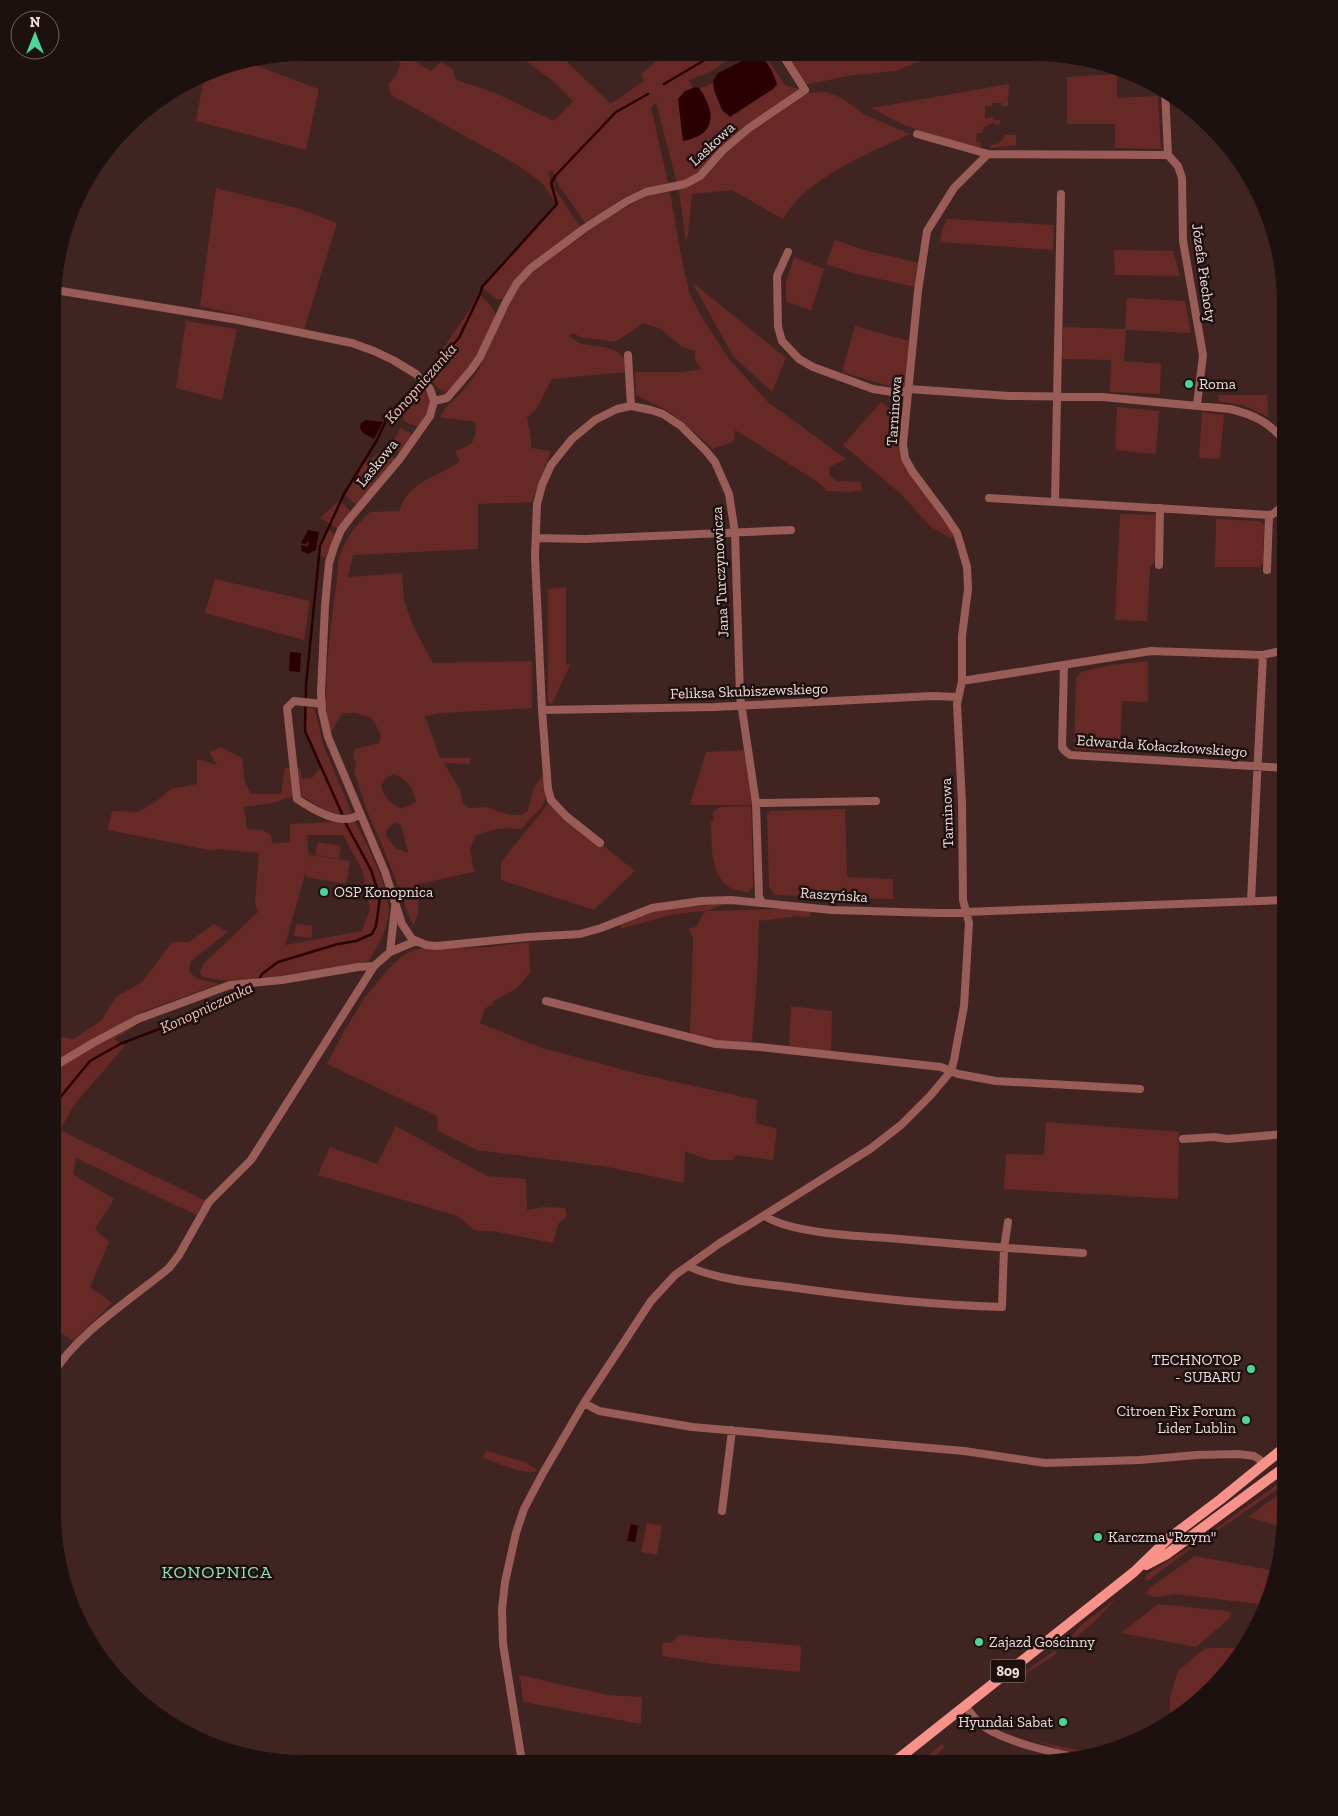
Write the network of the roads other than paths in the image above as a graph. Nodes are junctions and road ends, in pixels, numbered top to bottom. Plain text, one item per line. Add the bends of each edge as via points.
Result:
1 (786, 61) edge
2 (1165, 100) edge
3 (917, 134) dead end
4 (988, 154) junction
5 (1168, 155) junction
6 (1061, 194) dead end
7 (788, 252) dead end
8 (62, 291) edge
9 (628, 355) dead end
10 (908, 389) junction
11 (1056, 397) junction
12 (434, 401) junction
13 (1197, 404) junction
14 (631, 406) junction
15 (1277, 434) edge
16 (989, 498) dead end
17 (1055, 502) junction
18 (1160, 508) junction
19 (1277, 511) edge
20 (1269, 515) junction
21 (791, 530) dead end
22 (735, 534) junction
23 (536, 538) junction
24 (1159, 565) dead end
25 (1267, 570) dead end
26 (1277, 652) edge
27 (1263, 655) junction
28 (1064, 665) junction
29 (962, 681) junction
30 (958, 697) junction
31 (322, 704) junction
32 (740, 706) junction
33 (542, 710) junction
34 (1257, 766) junction
35 (1277, 767) edge
36 (876, 801) dead end
37 (756, 803) junction
38 (360, 814) junction
39 (600, 842) dead end
40 (1277, 900) edge
41 (1252, 901) junction
42 (762, 902) junction
43 (395, 905) junction
44 (967, 913) junction
45 (416, 941) junction
46 (390, 952) junction
47 (374, 966) junction
48 (546, 1001) dead end
49 (61, 1060) edge
50 (951, 1071) junction
51 (1140, 1089) dead end
52 (1277, 1135) edge
53 (1182, 1139) dead end
54 (765, 1216) junction
55 (1008, 1222) dead end
56 (1004, 1248) junction
57 (1082, 1253) dead end
58 (688, 1266) junction
59 (61, 1362) edge
60 (584, 1403) junction
61 (732, 1430) junction
62 (1277, 1453) edge
63 (1265, 1463) junction
64 (1277, 1473) edge
65 (722, 1511) dead end
66 (1134, 1572) junction
67 (965, 1706) junction
68 (1048, 1754) edge
69 (521, 1755) edge
70 (903, 1755) edge

1 - 12 street, Laskowa via 805,90 749,128 700,176 685,184 646,192 627,201 531,268 517,283 471,370 447,398
2 - 5 street, Józefa Piechoty
3 - 4 street
4 - 5 street
4 - 10 street, Tarninowa via 954,188 927,231
5 - 13 street, Józefa Piechoty via 1178,166 1182,178 1183,241 1203,355
6 - 11 street
7 - 10 street via 777,276 777,318 782,341 799,360 813,367 873,389 899,393
8 - 12 street via 340,340 380,353 416,374 430,389
9 - 14 street
10 - 11 street
10 - 29 street, Tarninowa via 903,444 905,458 957,533 968,567
11 - 13 street
11 - 17 street
12 - 31 street, Laskowa via 432,413 413,441 341,530 334,547 329,563 324,616
13 - 15 street via 1249,413
14 - 22 street, Jana Turczynowicza via 663,414 682,426 715,462 729,494
14 - 23 street via 595,420 572,439 551,465 537,504
16 - 17 street
17 - 18 street
18 - 20 street
18 - 24 street
19 - 20 street
20 - 25 street
21 - 22 street
22 - 23 street
22 - 32 street, Jana Turczynowicza
23 - 33 street
26 - 27 street
27 - 28 street via 1151,651
27 - 34 street
28 - 29 street
28 - 34 street, Edwarda Kołaczkowskiego via 1062,747 1070,755
29 - 30 street, Tarninowa
30 - 32 street, Feliksa Skubiszewskiego
30 - 44 street, Tarninowa via 963,900
31 - 38 street, Laskowa via 328,737
31 - 38 street via 294,701 287,708 297,799 315,811 340,819
32 - 33 street, Feliksa Skubiszewskiego
32 - 37 street, Jana Turczynowicza
33 - 39 street via 551,800
34 - 35 street, Edwarda Kołaczkowskiego
34 - 41 street
36 - 37 street
37 - 42 street, Jana Turczynowicza via 759,897
38 - 43 street, Laskowa via 385,872
40 - 41 street, Raszyńska
41 - 44 street, Raszyńska
42 - 44 street, Raszyńska via 832,910
42 - 45 street, Raszyńska via 701,901 652,908 580,934 437,946
43 - 45 street, Laskowa via 405,930
43 - 46 street, Laskowa
44 - 50 street, Tarninowa via 964,1006
45 - 46 street
46 - 47 street
47 - 49 street via 230,985 138,1019
47 - 59 street via 251,1160 209,1202 179,1256 152,1283 90,1332
48 - 50 street via 716,1044 941,1067
50 - 51 street via 996,1081
50 - 54 street via 901,1125 870,1149
52 - 53 street
54 - 56 street via 783,1224 845,1235
54 - 58 street
55 - 56 street
56 - 57 street
56 - 58 street via 1002,1307 813,1291 700,1272
58 - 60 street via 651,1300
60 - 61 street via 599,1411 692,1427
60 - 69 street via 524,1509 505,1582 503,1644
61 - 63 street via 964,1451 1045,1463 1238,1454 1254,1456
61 - 65 street
62 - 63 main road, 809
63 - 66 main road, 809 via 1168,1539
64 - 66 main road, 809 via 1167,1554
66 - 67 main road, 809
67 - 68 street via 984,1727
67 - 70 main road, 809

